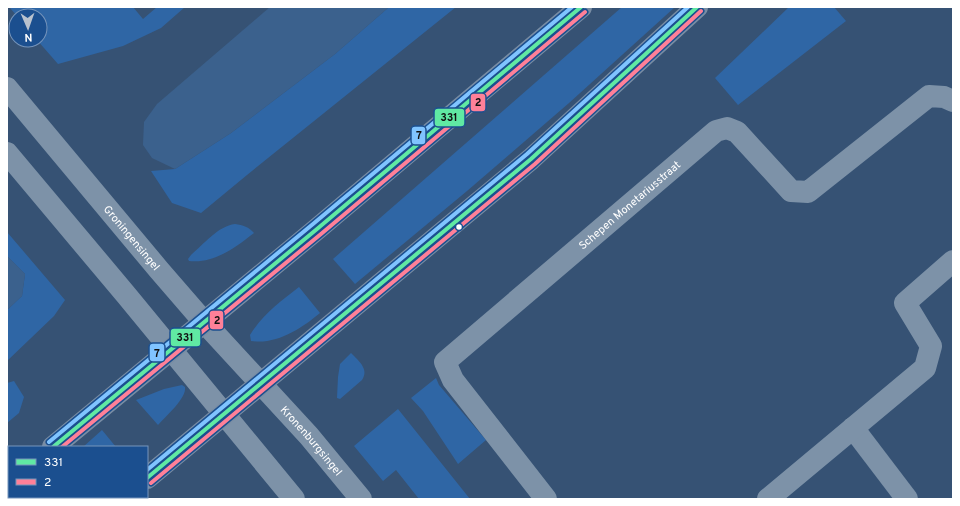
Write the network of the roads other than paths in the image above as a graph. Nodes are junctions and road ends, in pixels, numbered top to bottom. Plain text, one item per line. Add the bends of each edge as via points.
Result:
1 (581, 7) edge
2 (697, 7) edge
3 (7, 88) edge
4 (953, 101) edge
5 (7, 153) edge
6 (953, 261) edge
7 (204, 322) junction
8 (170, 349) junction
9 (261, 384) junction
10 (224, 415) junction
11 (853, 428) junction
12 (54, 446) edge
13 (148, 477) edge
14 (294, 499) edge
15 (361, 499) edge
16 (546, 499) edge
17 (768, 499) edge
18 (907, 499) edge

1 - 7 main road
2 - 9 main road via 531,159
3 - 7 street, Groningensingel
4 - 16 street, Schepen Monetariusstraat via 944,97 929,96 808,192 791,191 737,132 727,128 716,131 445,362 453,380
5 - 8 street
6 - 11 street via 905,303 931,346 925,368
7 - 8 main road
7 - 9 street, Groningensingel
8 - 10 street
8 - 12 main road
9 - 10 main road
9 - 15 street, Kronenburgsingel via 309,436
10 - 13 main road
10 - 14 street
11 - 17 street
11 - 18 street

